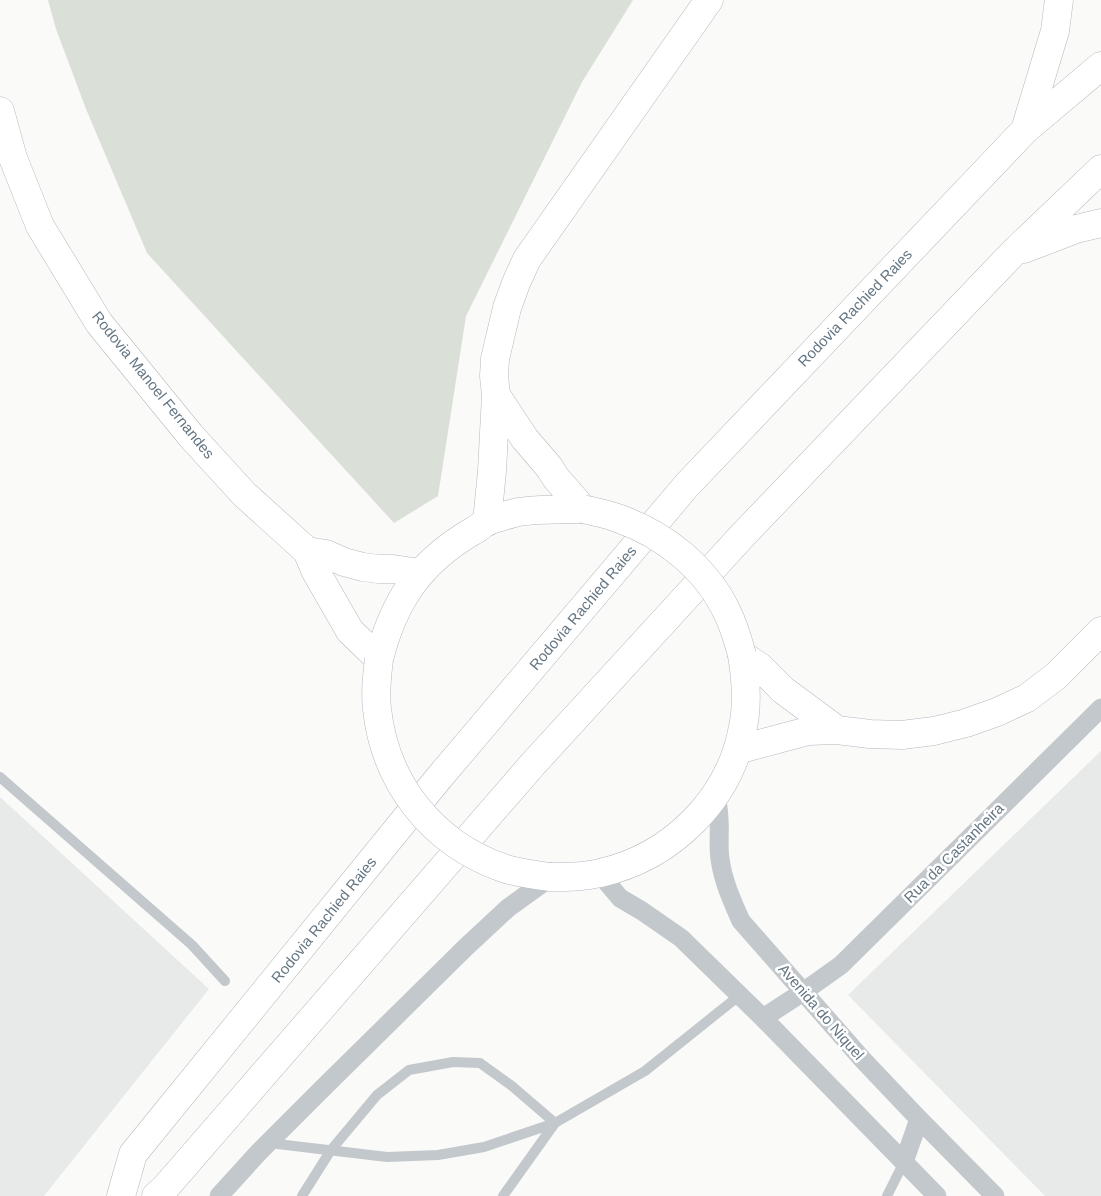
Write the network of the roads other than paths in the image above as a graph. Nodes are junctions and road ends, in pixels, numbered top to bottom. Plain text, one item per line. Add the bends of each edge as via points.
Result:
1 (709, 0) edge
2 (1059, 0) edge
3 (1101, 66) edge
4 (0, 111) edge
5 (1025, 130) junction
6 (1101, 169) edge
7 (1101, 223) edge
8 (1014, 254) junction
9 (496, 395) junction
10 (583, 509) junction
11 (487, 522) junction
12 (307, 551) junction
13 (421, 573) junction
14 (1101, 631) edge
15 (742, 655) junction
16 (380, 659) junction
17 (1101, 708) edge
18 (837, 730) junction
19 (737, 750) junction
20 (0, 778) edge
21 (716, 794) junction
22 (600, 873) junction
23 (551, 877) junction
24 (225, 981) dead end
25 (803, 992) junction
26 (740, 995) junction
27 (764, 1018) junction
28 (919, 1119) junction
29 (555, 1123) junction
30 (269, 1143) junction
31 (331, 1150) junction
32 (904, 1162) junction
33 (120, 1196) edge
34 (156, 1196) edge
35 (219, 1196) edge
36 (302, 1196) edge
37 (503, 1196) edge
38 (887, 1196) edge
39 (937, 1196) edge
40 (995, 1196) edge

1 - 9 main road via 528,259 516,283 500,334 495,358
2 - 5 main road via 1055,31
3 - 5 main road, Rodovia Rachied Raies
4 - 12 main road, Rodovia Manoel Fernandes via 12,158 40,226 100,323 224,473
5 - 33 main road, Rodovia Rachied Raies via 687,484 438,779 133,1154
6 - 8 main road
7 - 8 main road via 1076,229
8 - 34 main road via 742,536 533,764
9 - 10 main road via 530,444
9 - 11 main road
10 - 11 main road via 518,512
10 - 15 main road, bridge via 641,527 682,553 714,589 736,632
11 - 13 main road via 456,541
12 - 13 main road, Rodovia Manoel Fernandes via 363,567
12 - 16 main road, Rodovia Manoel Fernandes via 350,632
13 - 16 main road via 394,614
14 - 18 main road via 1056,676 1027,698 998,712 934,731 902,736
15 - 18 main road
15 - 19 main road via 746,703
16 - 23 main road, bridge via 376,683 380,731 396,776 408,797 441,833 467,851 504,868
17 - 25 street, Rua da Castanheira via 841,965
18 - 19 main road via 808,731
19 - 21 main road
20 - 24 lane via 192,945
21 - 22 main road via 696,819 666,845 623,867
21 - 25 street, Avenida do Niquel via 720,861 731,901 741,921
22 - 23 main road
22 - 26 street via 620,898 681,938
23 - 30 street via 508,908 465,948
25 - 27 street, Rua da Castanheira
25 - 28 street, Avenida do Niquel
26 - 27 street
26 - 29 lane via 646,1071
27 - 32 street
28 - 32 street
28 - 40 street, Avenida do Niquel
29 - 31 lane via 484,1147 438,1155 387,1157
29 - 31 lane via 480,1063 453,1062 410,1070 377,1095
29 - 37 lane
30 - 31 lane
30 - 35 street
31 - 36 lane
32 - 38 lane
32 - 39 street

